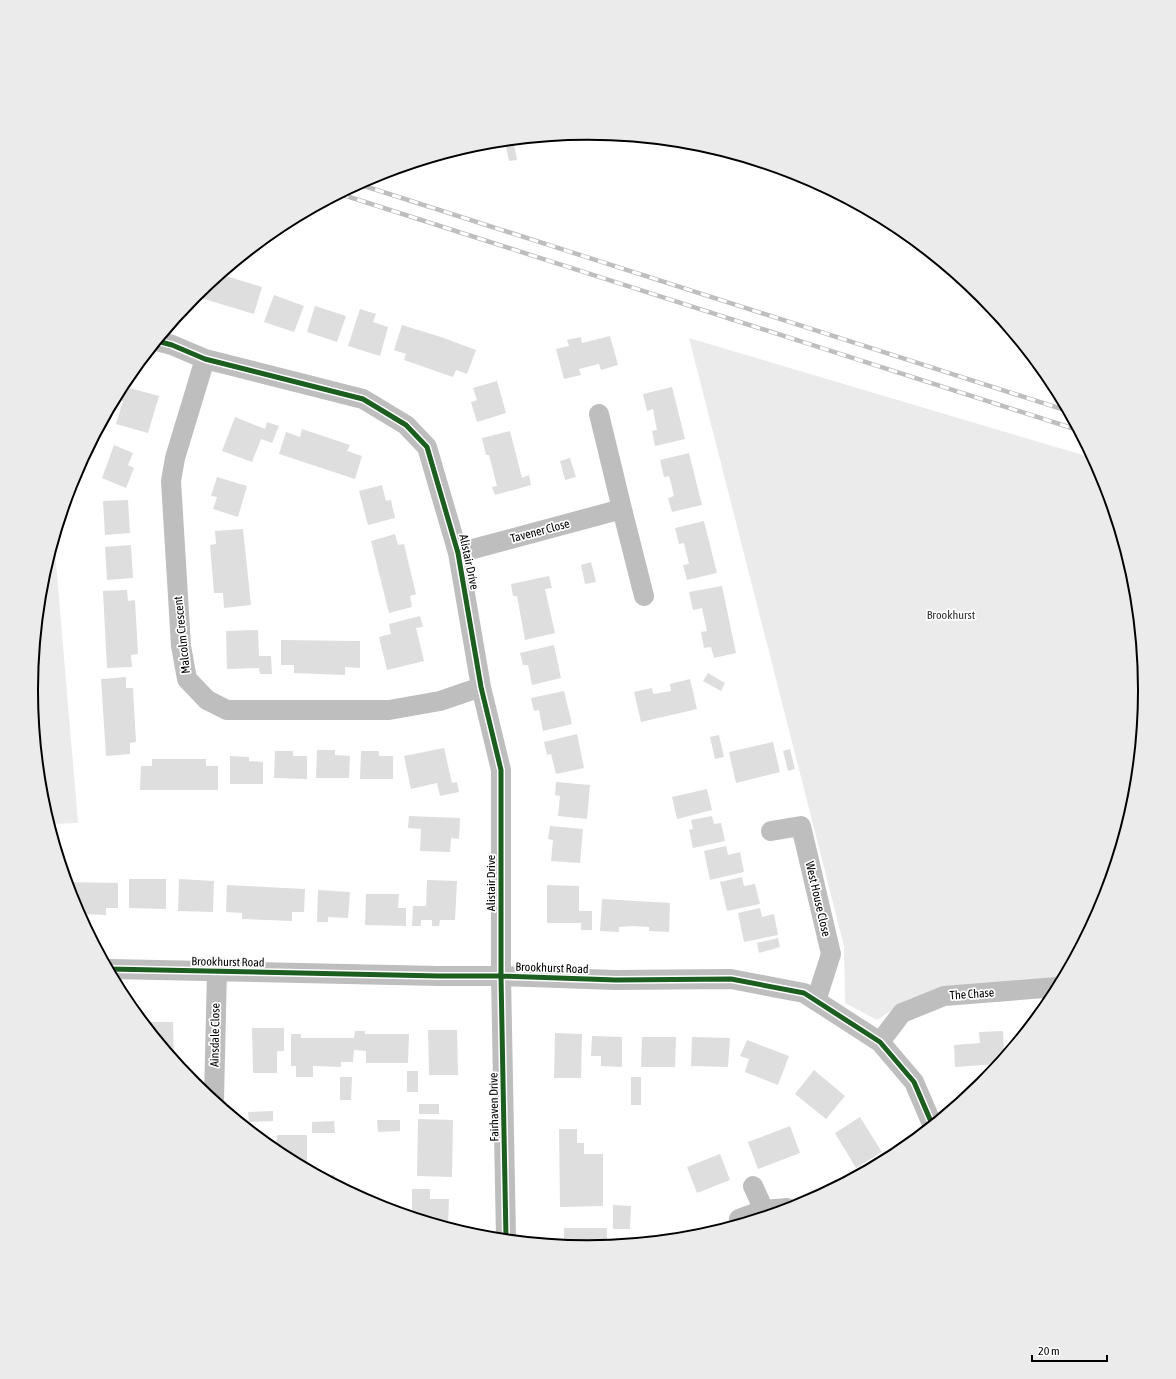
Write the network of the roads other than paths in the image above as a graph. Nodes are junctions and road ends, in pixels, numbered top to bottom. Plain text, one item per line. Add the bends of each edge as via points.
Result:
1 (162, 343) edge
2 (205, 359) junction
3 (599, 414) dead end
4 (622, 509) junction
5 (458, 553) junction
6 (644, 596) dead end
7 (481, 687) junction
8 (771, 832) dead end
9 (115, 969) edge
10 (217, 971) junction
11 (501, 976) junction
12 (1049, 989) edge
13 (816, 1001) junction
14 (880, 1042) junction
15 (214, 1093) edge
16 (930, 1120) edge
17 (753, 1186) dead end
18 (764, 1210) joint
19 (759, 1212) edge
20 (506, 1233) edge

1 - 2 street, Alistair Drive
2 - 5 street, Alistair Drive via 362,399 406,425 427,447
2 - 7 street, Malcolm Crescent via 175,458 171,481 181,646 187,679 207,700 227,710 389,710 440,701
3 - 4 street
4 - 5 street, Tavener Close
4 - 6 street
5 - 7 street, Alistair Drive
7 - 11 street, Alistair Drive via 501,770
8 - 13 street, West House Close via 800,826 830,954
9 - 10 street, Brookhurst Road
10 - 11 street, Brookhurst Road
10 - 15 street, Ainsdale Close
11 - 13 street, Brookhurst Road via 616,980 731,979 804,993
11 - 20 street, Fairhaven Drive
12 - 14 street, The Chase via 944,996 902,1013
13 - 14 street, Brookhurst Road
14 - 16 street, Brookhurst Road via 914,1082
17 - 18 street
18 - 19 street

